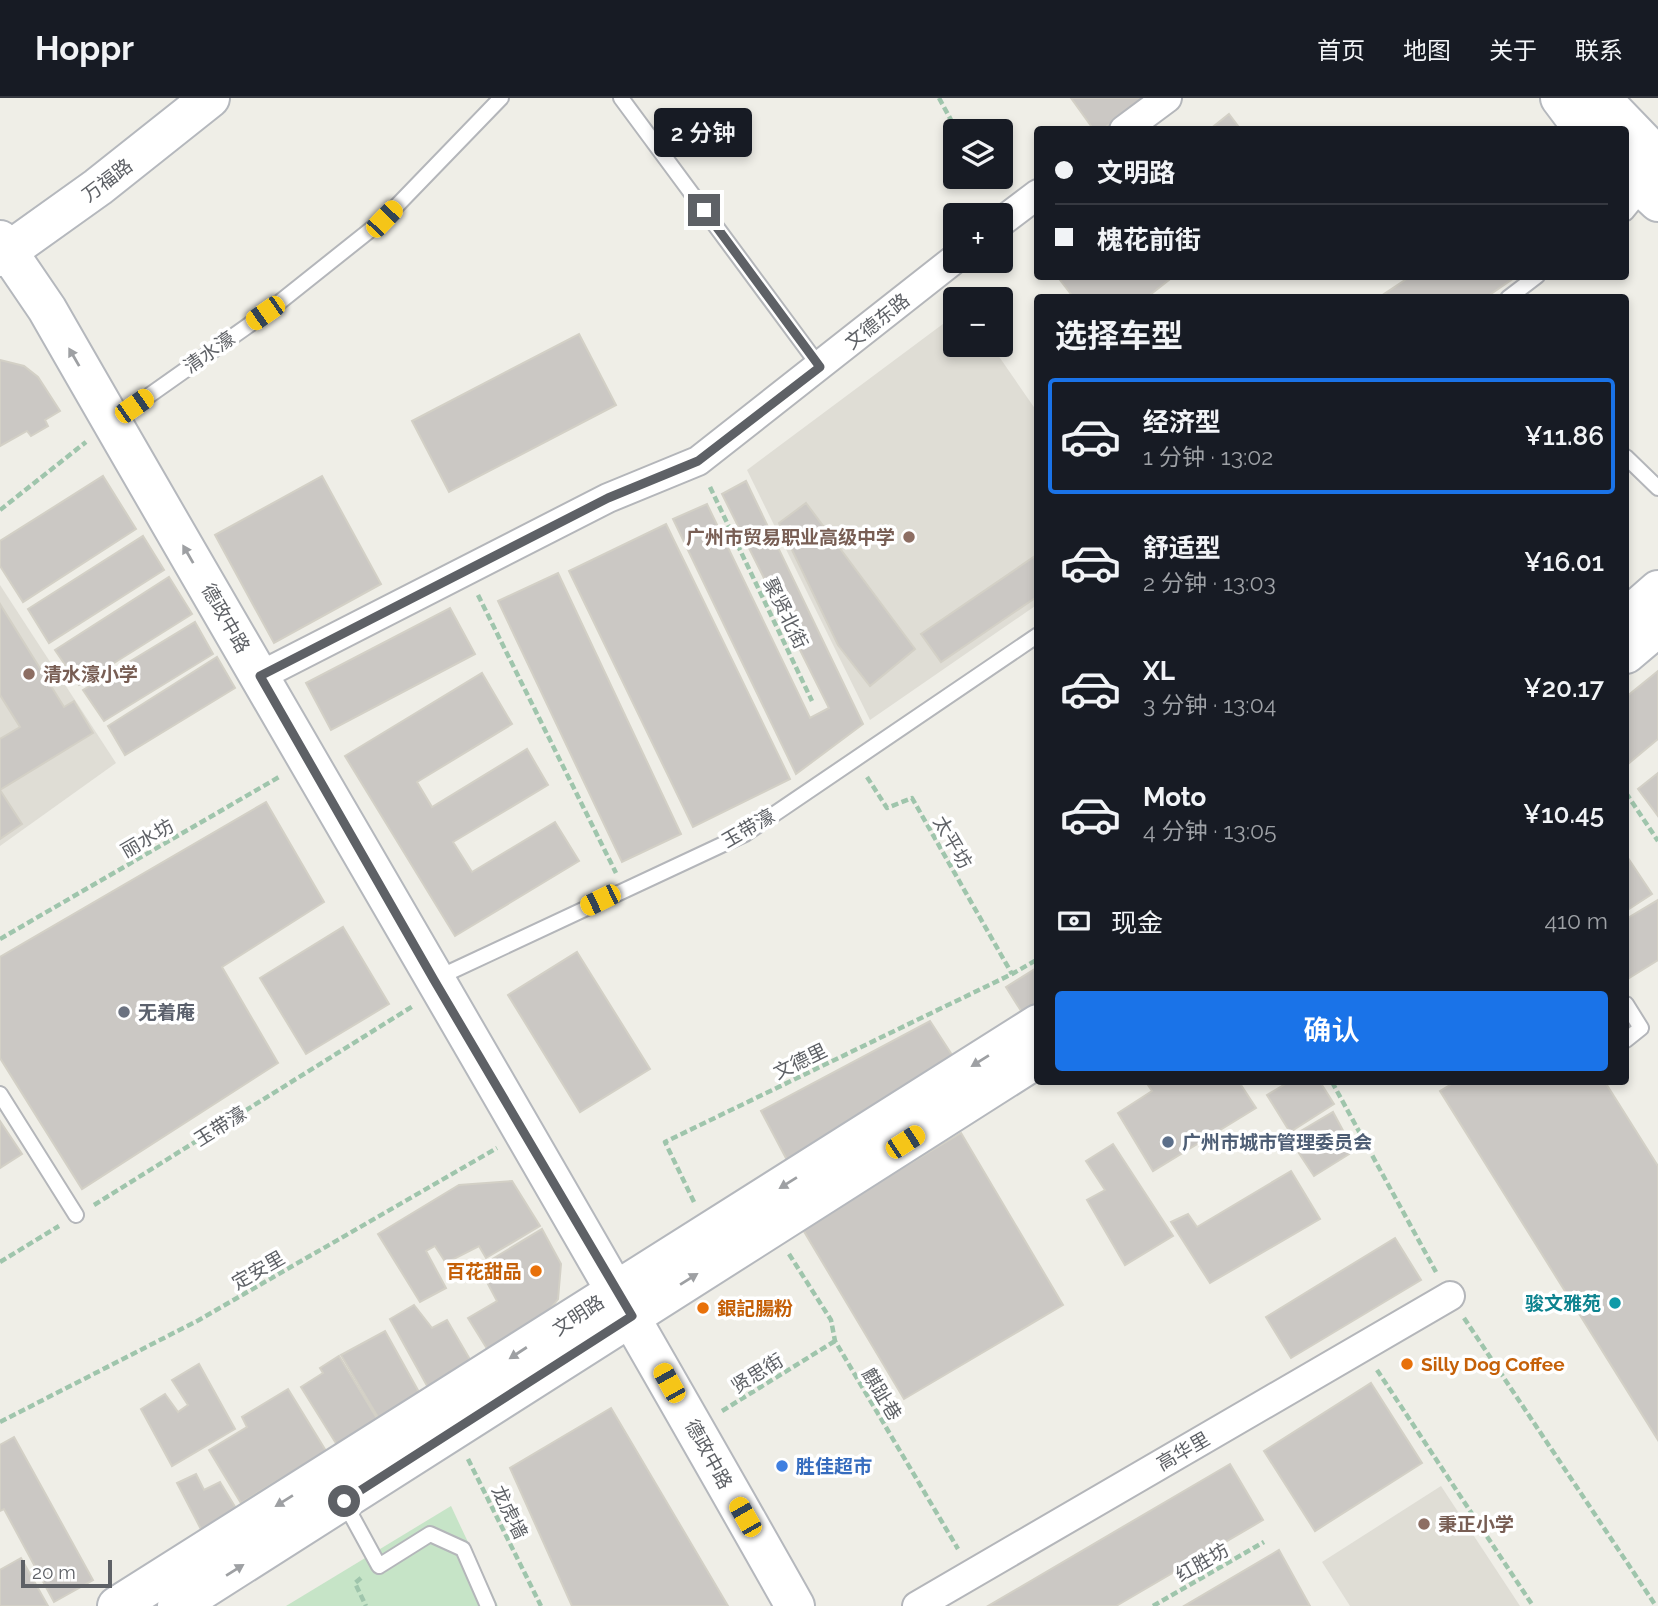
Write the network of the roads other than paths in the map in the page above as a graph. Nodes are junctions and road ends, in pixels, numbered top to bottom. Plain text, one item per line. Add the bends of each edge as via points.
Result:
1 (210, 98) edge
2 (500, 98) edge
3 (621, 98) edge
4 (1167, 98) edge
5 (1560, 98) edge
6 (1601, 98) edge
7 (1129, 126) edge
8 (1581, 126) edge
9 (1614, 126) edge
10 (1629, 159) edge
11 (1642, 187) edge
12 (1034, 197) edge
13 (1013, 213) edge
14 (3, 249) edge
15 (943, 268) edge
16 (1531, 280) edge
17 (1513, 294) edge
18 (820, 367) junction
19 (111, 421) junction
20 (1629, 460) edge
21 (1658, 488) edge
22 (1658, 590) edge
23 (1629, 615) edge
24 (1658, 627) edge
25 (1034, 638) edge
26 (1629, 651) edge
27 (260, 676) junction
28 (437, 985) junction
29 (1629, 1009) edge
30 (1034, 1027) edge
31 (1629, 1038) edge
32 (1034, 1061) edge
33 (0, 1094) edge
34 (76, 1215) road end
35 (1450, 1296) road end
36 (624, 1303) junction
37 (336, 1488) junction
38 (117, 1606) edge
39 (177, 1606) edge
40 (488, 1606) edge
41 (795, 1606) edge
42 (917, 1606) edge

1 - 14 main road, 万福路 via 98,187
2 - 19 lane, 清水濠 via 384,219 265,313
3 - 18 lane
4 - 7 street
5 - 8 main road
6 - 9 main road
10 - 11 main road
12 - 13 street
19 -> 14 main road, 德政中路 via 47,309
15 - 18 street, 文德东路
16 - 17 lane
18 - 27 street, 文德东路 via 698,461 608,498
27 -> 19 main road, 德政中路
20 - 21 lane
22 - 23 main road
24 - 26 main road
25 - 28 lane, 玉带濠 via 745,834 624,889
27 - 28 main road, 德政中路
28 - 36 main road, 德政中路
29 - 31 lane via 1641,1028
30 -> 36 main road, 文明路 via 709,1233
36 -> 32 main road, 文明路 via 773,1227
33 - 34 lane
35 - 42 street, 高华里
36 -> 37 main road, 文明路
36 - 37 main road, 文明路 via 454,1431
36 - 41 main road, 德政中路
37 -> 38 main road, 文明路
39 -> 37 main road, 文明路
37 - 40 lane via 379,1566 430,1534 463,1549

